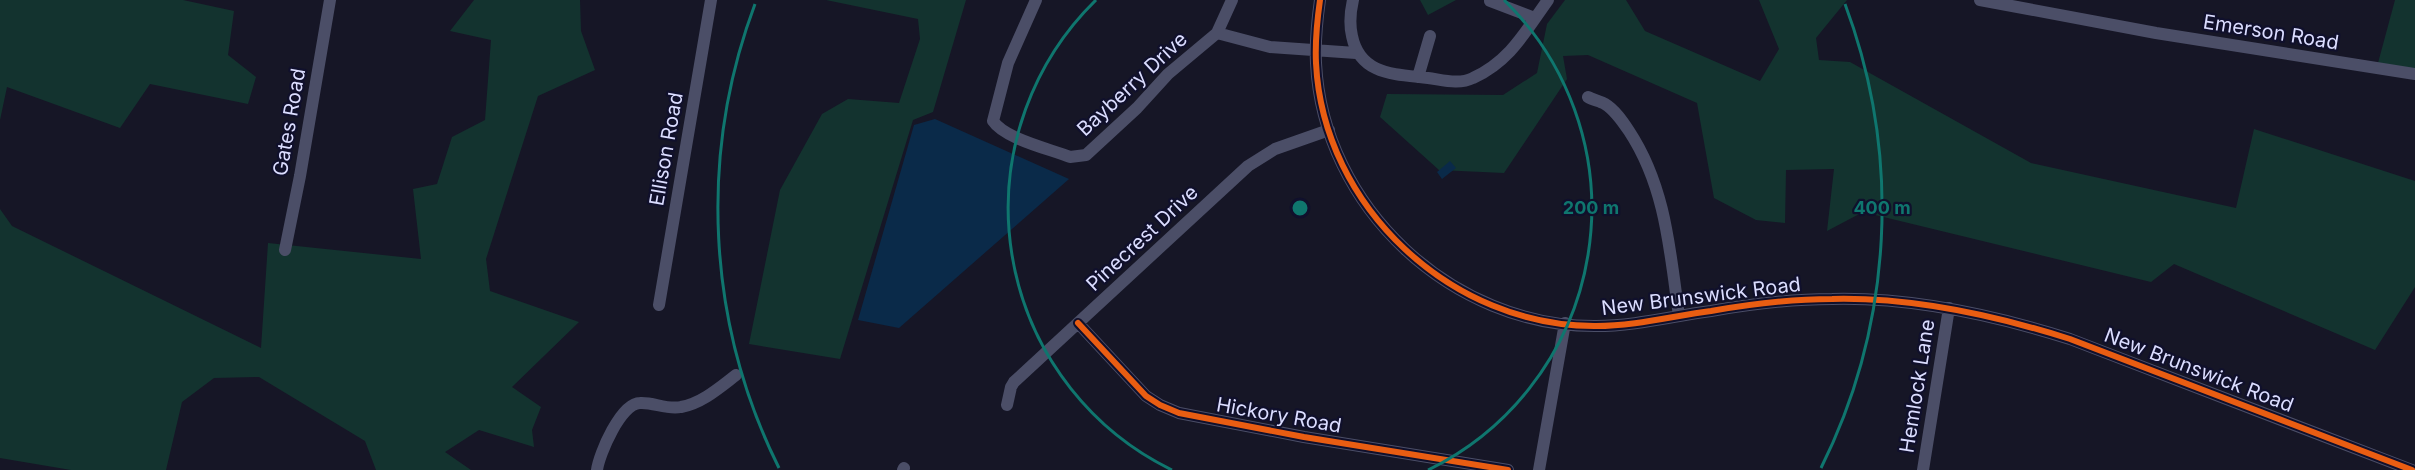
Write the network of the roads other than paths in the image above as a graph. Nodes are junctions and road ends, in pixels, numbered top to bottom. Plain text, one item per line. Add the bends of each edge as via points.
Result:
1 (330, 0) edge
2 (711, 0) edge
3 (1036, 0) edge
4 (1232, 0) edge
5 (1320, 0) edge
6 (1353, 0) edge
7 (1548, 0) edge
8 (1980, 0) edge
9 (1490, 1) edge
10 (1535, 18) junction
11 (1218, 33) junction
12 (1430, 36) dead end
13 (1316, 50) junction
14 (1356, 52) junction
15 (2415, 74) edge
16 (1418, 77) junction
17 (1588, 97) dead end
18 (1329, 130) junction
19 (285, 250) dead end
20 (659, 305) dead end
21 (1949, 308) junction
22 (1679, 316) junction
23 (1565, 323) junction
24 (1078, 324) junction
25 (736, 375) dead end
26 (1007, 405) dead end
27 (597, 470) edge
28 (1508, 470) edge
29 (1539, 470) edge
30 (1923, 470) edge
31 (2412, 470) edge

1 - 19 street, Gates Road
2 - 20 street, Ellison Road
3 - 11 street, Bayberry Drive via 1008,63 993,121 1008,134 1070,157 1086,155 1168,74
4 - 11 street, Bayberry Drive
5 - 13 street, New Brunswick Road
6 - 14 street via 1350,22
7 - 10 street
8 - 15 street, Emerson Road via 2156,33
9 - 10 street
10 - 16 street via 1507,56 1475,77 1457,82
11 - 13 street, Bayberry Drive via 1270,47
12 - 16 street
13 - 14 street, Bayberry Drive
13 - 18 street, New Brunswick Road via 1318,86
14 - 16 street via 1370,66
17 - 22 street via 1605,104 1624,124 1657,187
18 - 23 street, New Brunswick Road via 1364,204 1383,230 1406,251 1442,280 1483,303 1535,319
18 - 24 street, Pinecrest Drive via 1275,149 1248,166
21 - 22 street, New Brunswick Road via 1834,298
21 - 30 street, Hemlock Lane
21 - 31 street, New Brunswick Road via 2070,339
22 - 23 street, New Brunswick Road via 1594,326
23 - 29 street
24 - 26 street, Pinecrest Drive via 1014,382
24 - 28 street, Hickory Road via 1146,396 1179,413
25 - 27 street via 689,405 672,408 639,403 624,412

